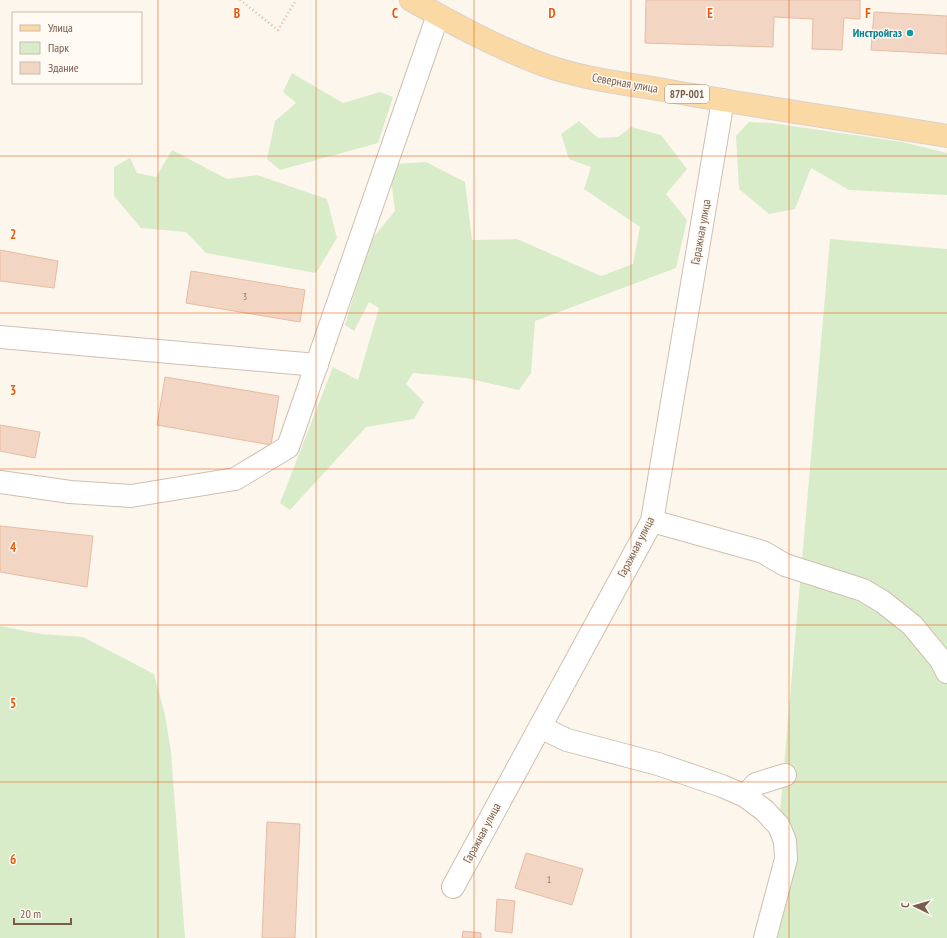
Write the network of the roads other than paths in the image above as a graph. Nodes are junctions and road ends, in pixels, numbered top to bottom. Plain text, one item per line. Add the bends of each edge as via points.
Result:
1 (411, 0) edge
2 (438, 15) junction
3 (724, 100) junction
4 (947, 136) edge
5 (0, 337) edge
6 (317, 365) junction
7 (0, 482) edge
8 (652, 521) junction
9 (947, 672) edge
10 (540, 727) junction
11 (785, 775) dead end
12 (746, 796) junction
13 (453, 887) dead end
14 (765, 938) edge

1 - 2 main road, Северная улица / 87Р-001
2 - 3 main road, Северная улица / 87Р-001 via 518,55 546,66 583,76
2 - 6 street
3 - 4 main road, Северная улица / 87Р-001
3 - 8 street, Гаражная улица
5 - 6 street
6 - 7 street via 288,447 235,479 130,496 70,492
8 - 9 street via 763,552 785,565 863,590 912,625 941,660
8 - 10 street, Гаражная улица
10 - 12 street via 567,740 658,764
10 - 13 street, Гаражная улица
11 - 12 street via 756,784
12 - 14 street via 780,826 784,841 786,859

